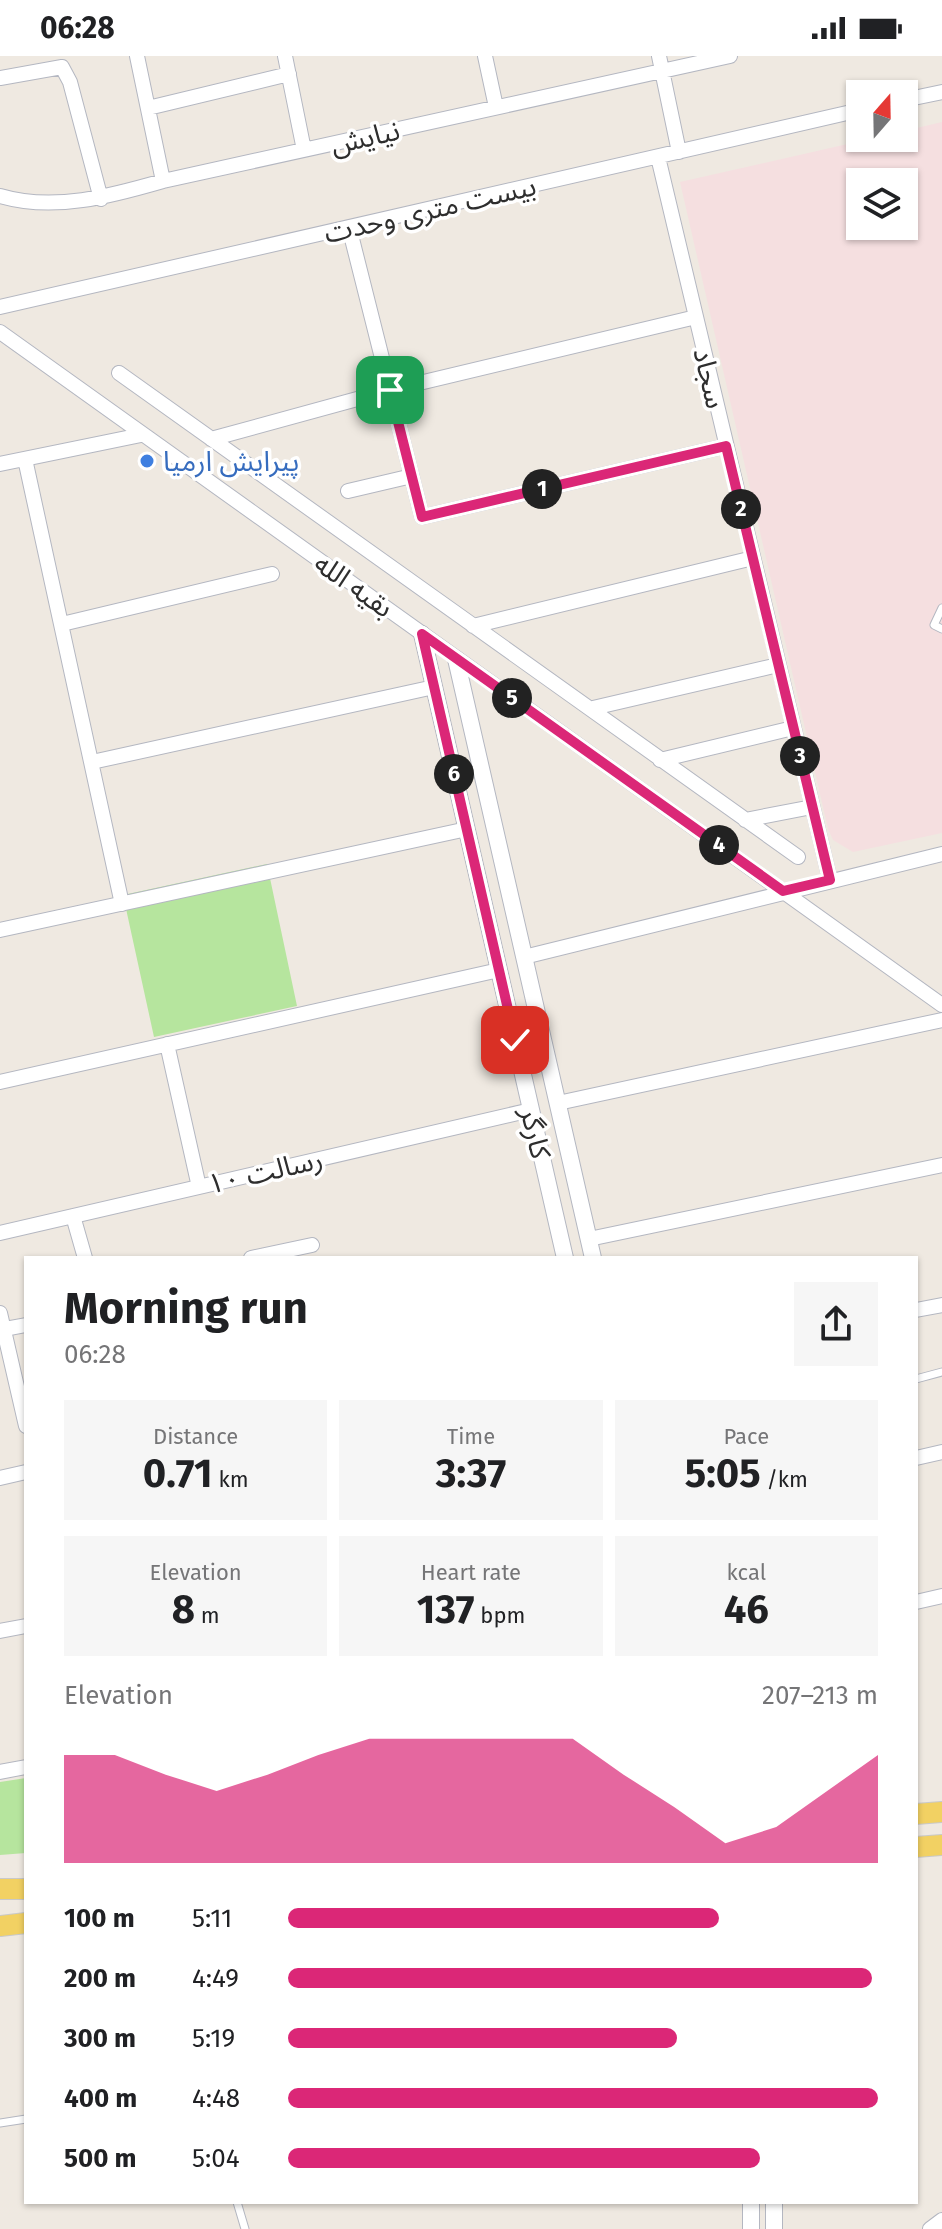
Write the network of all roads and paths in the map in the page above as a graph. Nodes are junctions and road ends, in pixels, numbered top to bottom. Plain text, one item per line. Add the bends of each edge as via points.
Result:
1 (137, 56) edge
2 (285, 56) edge
3 (485, 56) edge
4 (730, 56) edge
5 (660, 64) edge
6 (289, 74) junction
7 (0, 78) edge
8 (942, 92) edge
9 (918, 97) edge
10 (496, 107) junction
11 (148, 108) junction
12 (846, 113) edge
13 (304, 150) junction
14 (679, 152) junction
15 (658, 157) junction
16 (163, 181) junction
17 (0, 196) edge
18 (101, 199) junction
19 (349, 227) junction
20 (2, 304) edge
21 (696, 317) junction
22 (0, 332) edge
23 (119, 373) dead end
24 (390, 390) junction
25 (141, 435) junction
26 (211, 439) junction
27 (726, 446) junction
28 (25, 459) junction
29 (0, 464) edge
30 (412, 476) junction
31 (348, 491) dead end
32 (753, 558) junction
33 (272, 574) dead end
34 (942, 608) edge
35 (62, 624) junction
36 (473, 626) junction
37 (942, 629) edge
38 (422, 634) junction
39 (456, 659) junction
40 (778, 665) junction
41 (434, 687) junction
42 (593, 708) junction
43 (793, 728) junction
44 (660, 760) junction
45 (92, 762) junction
46 (812, 807) junction
47 (745, 820) junction
48 (467, 829) junction
49 (942, 854) edge
50 (798, 857) dead end
51 (830, 880) junction
52 (783, 891) junction
53 (122, 904) junction
54 (0, 930) edge
55 (524, 957) junction
56 (499, 970) junction
57 (942, 1005) edge
58 (942, 1020) edge
59 (167, 1044) junction
60 (0, 1082) edge
61 (558, 1103) junction
62 (531, 1110) junction
63 (942, 1165) edge
64 (199, 1187) junction
65 (73, 1216) junction
66 (0, 1233) edge
67 (589, 1239) junction
68 (312, 1245) dead end
69 (84, 1256) edge
70 (260, 1256) edge
71 (565, 1256) edge
72 (593, 1256) edge
73 (942, 1305) edge
74 (918, 1310) edge
75 (0, 1313) edge
76 (24, 1325) edge
77 (2, 1330) edge
78 (20, 1370) edge
79 (942, 1372) edge
80 (918, 1378) edge
81 (24, 1407) edge
82 (942, 1452) edge
83 (918, 1458) edge
84 (24, 1472) edge
85 (0, 1478) edge
86 (942, 1596) edge
87 (918, 1602) edge
88 (24, 1626) edge
89 (0, 1631) edge
90 (24, 1767) edge
91 (0, 1772) edge
92 (942, 1812) edge
93 (918, 1814) edge
94 (942, 1845) edge
95 (918, 1847) edge
96 (0, 1889) edge
97 (24, 1889) edge
98 (24, 1923) edge
99 (0, 1926) edge
100 (24, 2119) edge
101 (0, 2123) edge
102 (238, 2204) edge
103 (751, 2204) edge
104 (774, 2204) edge
105 (942, 2220) edge
106 (245, 2229) edge
107 (751, 2229) edge
108 (774, 2229) edge
109 (930, 2229) edge

1 - 11 street
2 - 6 street
3 - 10 street
4 - 5 street, نیایش
5 - 10 street, نیایش
5 - 14 street
6 - 11 street
6 - 13 street
7 - 18 street via 62,67
8 - 9 street
10 - 13 street, نیایش
11 - 16 street
12 - 14 street, بیست متری وحدت
13 - 16 street, نیایش
14 - 15 street, بیست متری وحدت
15 - 19 street, بیست متری وحدت
15 - 21 street, سجاد
16 - 18 street, نیایش
17 - 18 street, نیایش via 53,202
19 - 20 street, بیست متری وحدت
19 - 24 street
21 - 24 street
21 - 27 street, سجاد
22 - 25 street, بقیه الله
23 - 26 street, بقیه الله
24 - 26 street
24 - 30 street
25 - 28 street
25 - 38 street, بقیه الله
26 - 36 street, بقیه الله
27 - 30 street via 422,517
27 - 32 street, سجاد
28 - 29 street
28 - 35 street
30 - 31 street
32 - 36 street
32 - 40 street, سجاد
33 - 35 street
34 - 37 lane via 934,625
35 - 45 street
36 - 42 street, بقیه الله
38 - 39 street, بقیه الله
38 - 41 street, کارگر
39 - 52 street, بقیه الله
39 - 55 street, کارگر
40 - 42 street
40 - 43 street, سجاد
41 - 45 street
41 - 48 street, کارگر
42 - 44 street, بقیه الله
43 - 44 street
43 - 46 street, سجاد
44 - 47 street, بقیه الله
45 - 53 street
46 - 47 street
46 - 51 street, سجاد
47 - 50 street, بقیه الله
48 - 53 street
48 - 56 street, کارگر
49 - 51 street
51 - 52 street
52 - 55 street
52 - 57 street, بقیه الله
53 - 54 street
55 - 61 street, کارگر
56 - 59 street
56 - 62 street, کارگر
58 - 61 street
59 - 60 street
59 - 64 street
61 - 67 street, کارگر
62 - 64 street, رسالت ۱۰
62 - 71 street, کارگر
63 - 67 street
64 - 65 street, رسالت ۱۰
65 - 66 street, رسالت ۱۰
65 - 69 street
67 - 72 street, کارگر
68 - 70 street
73 - 74 street
75 - 77 street
76 - 77 street
77 - 78 street
78 - 81 street
79 - 80 lane
82 - 83 street
84 - 85 street
86 - 87 street
88 - 89 street
90 - 91 street
92 - 93 main road
94 - 95 main road
96 - 97 main road
98 - 99 main road
100 - 101 lane
102 - 106 lane
103 - 107 street
104 - 108 street
105 - 109 street

